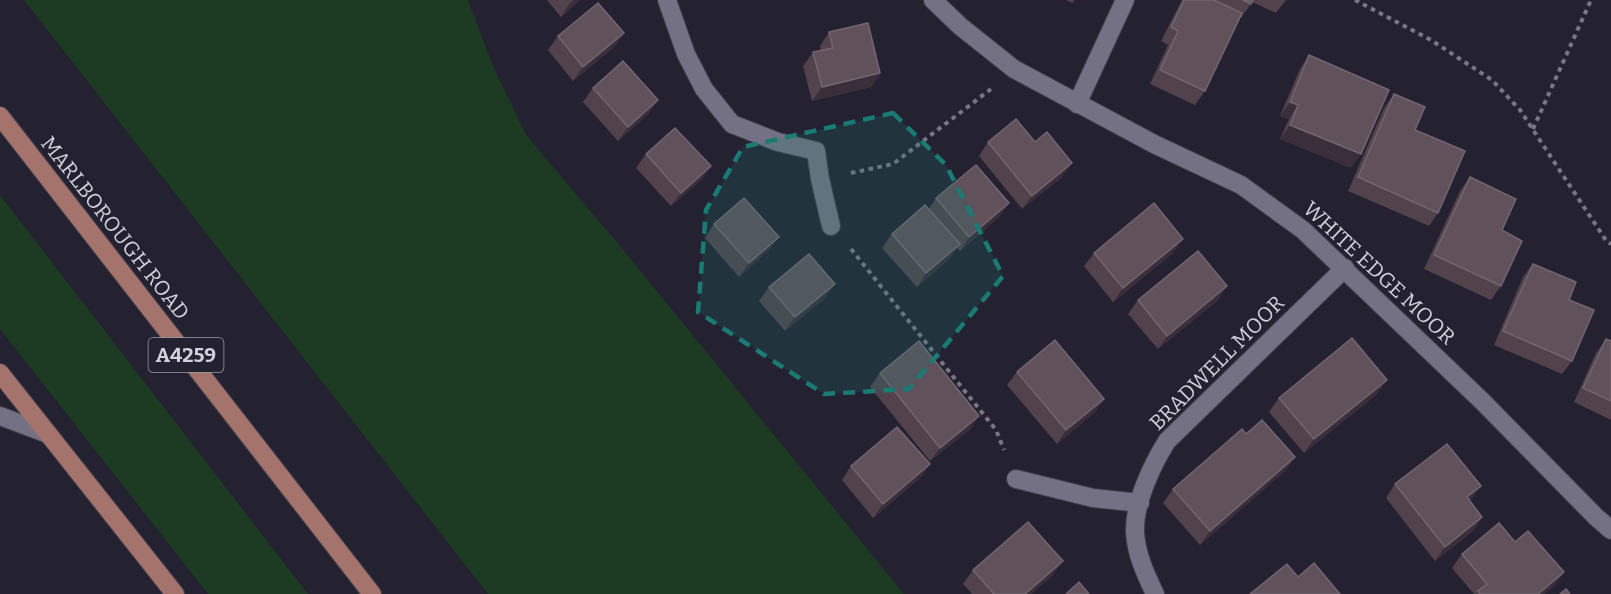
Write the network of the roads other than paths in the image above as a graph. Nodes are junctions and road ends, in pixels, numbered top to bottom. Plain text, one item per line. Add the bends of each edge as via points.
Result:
1 (667, 0) edge
2 (933, 0) edge
3 (1125, 0) edge
4 (1077, 104) junction
5 (0, 116) edge
6 (831, 226) road end
7 (1345, 268) junction
8 (0, 373) edge
9 (0, 416) edge
10 (48, 434) junction
11 (1016, 478) road end
12 (1140, 503) junction
13 (1611, 530) edge
14 (175, 594) edge
15 (372, 594) edge
16 (1155, 594) edge

1 - 6 street via 682,44 704,89 732,124 778,142 816,151
2 - 4 street, WHITE EDGE MOOR via 1014,69
3 - 4 street
4 - 7 street, WHITE EDGE MOOR via 1241,185 1303,230
5 - 15 main road, MARLBOROUGH ROAD / A4259
7 - 12 street, BRADWELL MOOR via 1167,441 1153,463
7 - 13 street, WHITE EDGE MOOR
8 - 10 main road
9 - 10 street
10 - 14 main road
11 - 12 street via 1093,498
12 - 16 street, BRADWELL MOOR via 1135,531 1142,565

